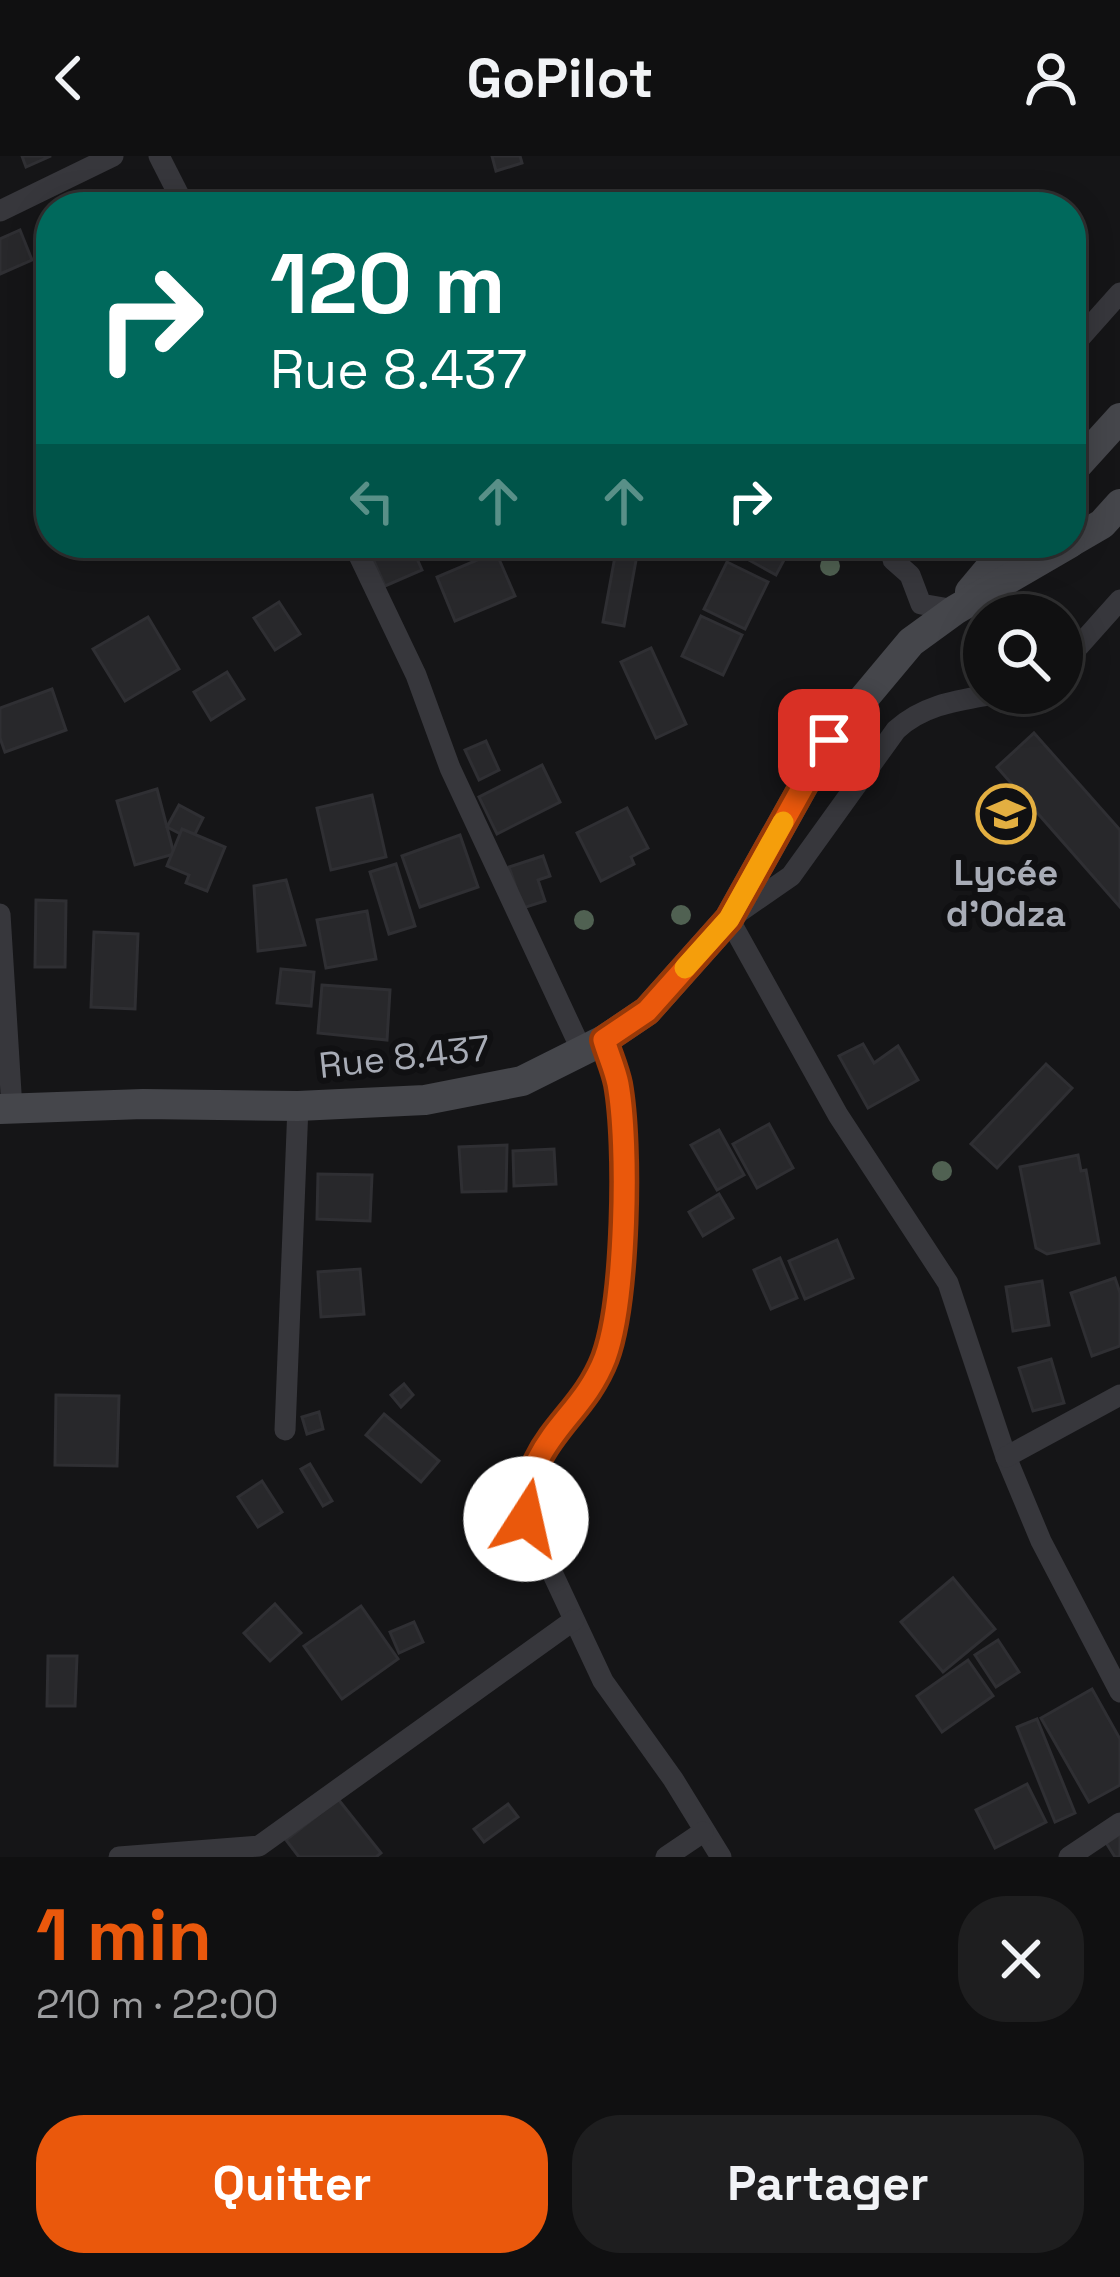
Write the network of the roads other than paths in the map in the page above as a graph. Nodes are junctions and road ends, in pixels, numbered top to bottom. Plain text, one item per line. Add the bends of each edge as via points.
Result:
1 (113, 156) edge
2 (159, 156) edge
3 (40, 192) edge
4 (177, 192) edge
5 (36, 194) edge
6 (0, 212) edge
7 (1120, 293) edge
8 (1086, 331) edge
9 (1120, 418) edge
10 (1086, 455) edge
11 (1120, 504) edge
12 (1086, 534) edge
13 (360, 558) edge
14 (894, 558) edge
15 (998, 558) edge
16 (1045, 558) edge
17 (1120, 601) edge
18 (955, 610) junction
19 (1083, 642) edge
20 (963, 700) edge
21 (0, 914) edge
22 (729, 919) junction
23 (593, 1045) junction
24 (298, 1106) junction
25 (6, 1109) edge
26 (1120, 1395) edge
27 (285, 1430) dead end
28 (1006, 1457) junction
29 (574, 1620) junction
30 (1120, 1692) edge
31 (1120, 1823) edge
32 (703, 1832) junction
33 (119, 1857) edge
34 (666, 1857) edge
35 (721, 1857) edge
36 (1070, 1857) edge

1 - 3 street
2 - 4 street
5 - 6 street
7 - 8 street
9 - 10 main road
11 - 12 main road, Rue 8.437
13 - 23 street via 450,768
14 - 18 street via 921,604
15 - 18 main road, Rue 8.437
16 - 18 main road, Rue 8.437
17 - 19 street
18 - 22 main road, Rue 8.437 via 911,642 829,740
20 - 22 street via 930,707 896,730 791,876
21 - 25 street
22 - 23 main road, Rue 8.437 via 647,1011
22 - 28 street via 838,1115 948,1283
23 - 24 main road, Rue 8.437 via 522,1081 476,1092
23 - 29 street via 618,1083 615,1320 604,1361 550,1438 526,1492 526,1519
24 - 25 main road, Rue 8.437
24 - 27 street
26 - 28 street
28 - 30 street
29 - 32 street via 603,1681
29 - 33 street via 259,1846
31 - 36 street
32 - 34 street
32 - 35 street

